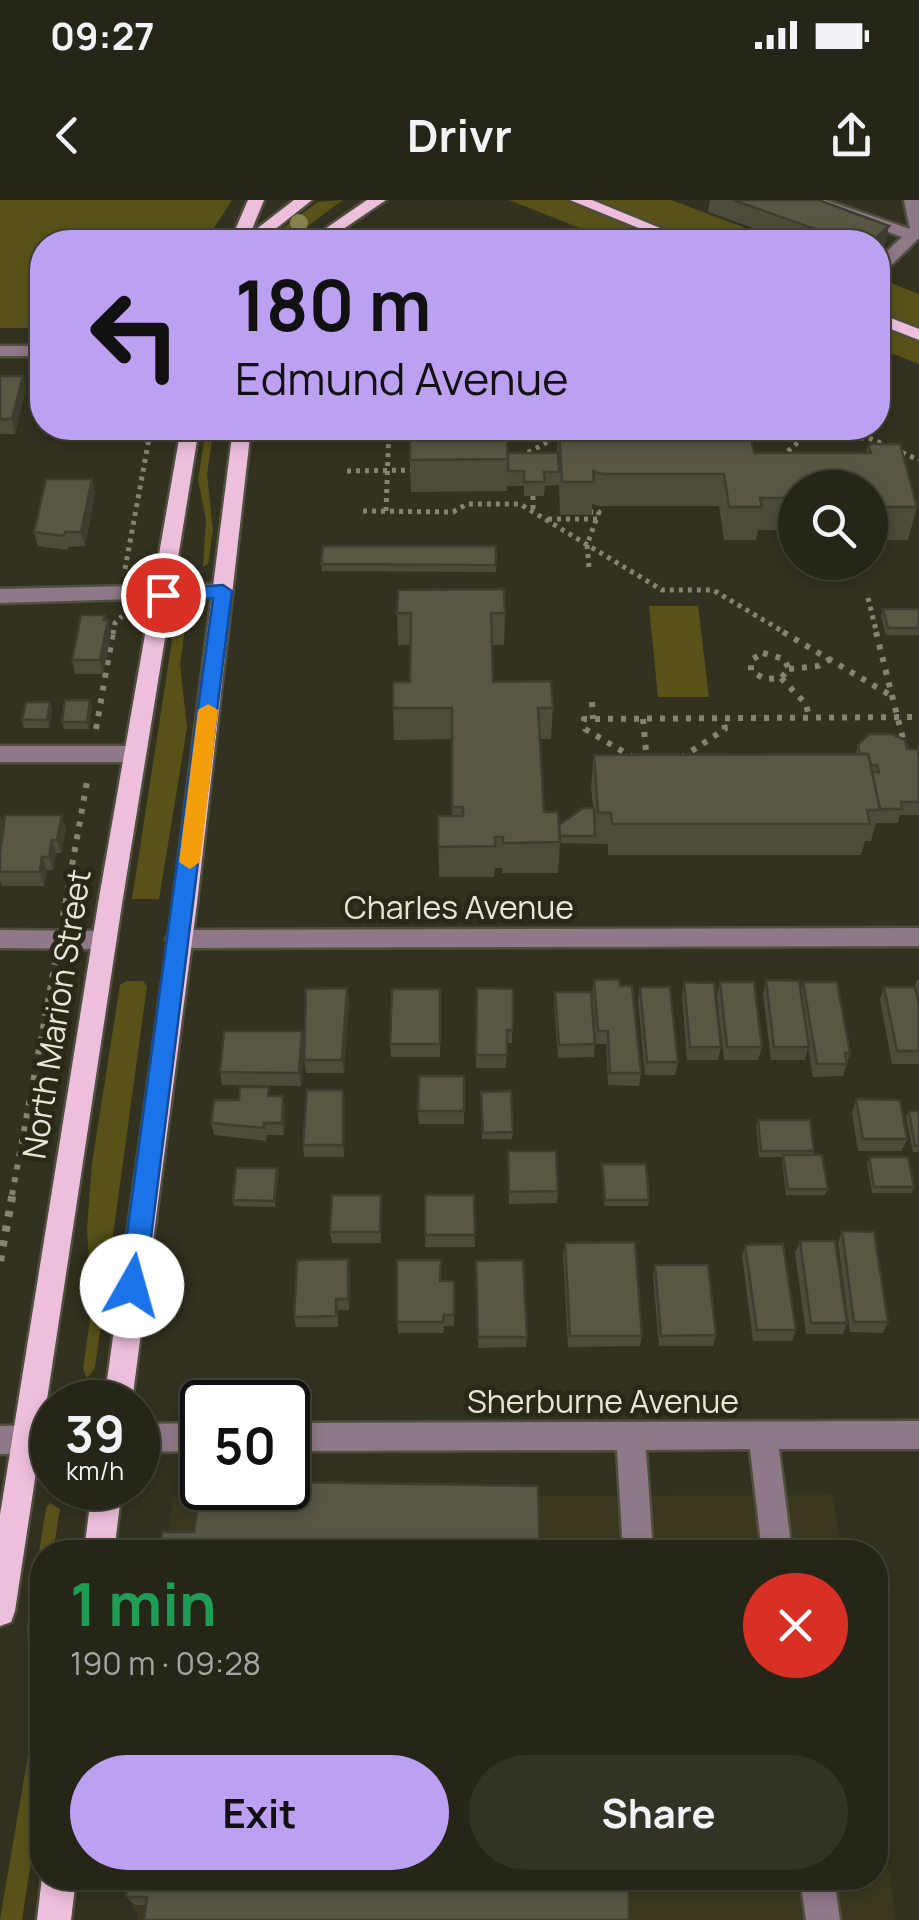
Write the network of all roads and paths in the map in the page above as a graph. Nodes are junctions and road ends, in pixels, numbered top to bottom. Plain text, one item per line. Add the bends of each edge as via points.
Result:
1 (256, 200) edge
2 (304, 200) edge
3 (378, 200) edge
4 (578, 200) edge
5 (810, 200) edge
6 (912, 200) edge
7 (592, 203) edge
8 (243, 230) edge
9 (265, 230) edge
10 (332, 230) edge
11 (657, 230) edge
12 (917, 230) edge
13 (890, 257) edge
14 (890, 323) edge
15 (919, 334) edge
16 (0, 350) edge
17 (30, 350) edge
18 (149, 440) edge
19 (188, 440) edge
20 (241, 440) edge
21 (389, 440) edge
22 (552, 440) joint
23 (801, 440) edge
24 (874, 440) edge
25 (550, 453) edge
26 (518, 458) edge
27 (919, 459) edge
28 (776, 462) edge
29 (348, 470) dead end
30 (388, 470) junction
31 (427, 470) edge
32 (533, 496) edge
33 (363, 511) dead end
34 (386, 511) junction
35 (533, 512) junction
36 (591, 512) edge
37 (545, 519) junction
38 (596, 519) junction
39 (587, 544) junction
40 (589, 567) dead end
41 (223, 591) junction
42 (163, 595) junction
43 (0, 596) edge
44 (126, 596) junction
45 (868, 598) dead end
46 (830, 659) junction
47 (789, 669) junction
48 (781, 678) junction
49 (890, 695) junction
50 (592, 702) dead end
51 (898, 717) junction
52 (919, 717) edge
53 (724, 718) junction
54 (809, 718) junction
55 (593, 719) junction
56 (642, 719) junction
57 (0, 754) edge
58 (92, 754) junction
59 (135, 754) junction
60 (908, 763) edge
61 (648, 766) junction
62 (658, 766) edge
63 (668, 766) edge
64 (919, 937) edge
65 (0, 939) edge
66 (59, 939) junction
67 (178, 939) junction
68 (105, 940) junction
69 (0, 1261) edge
70 (121, 1380) edge
71 (919, 1435) edge
72 (631, 1436) junction
73 (763, 1436) junction
74 (310, 1437) edge
75 (27, 1439) edge
76 (104, 1510) edge
77 (100, 1540) edge
78 (637, 1540) edge
79 (776, 1540) edge
80 (0, 1612) edge
81 (58, 1890) edge
82 (819, 1890) edge
83 (54, 1920) edge
84 (823, 1920) edge

1 - 8 main road
2 - 9 main road
3 - 10 main road
4 - 7 main road
5 - 12 street
6 - 12 street
7 - 11 main road
12 - 13 street
14 - 15 main road
16 - 17 street
18 - 44 path
19 - 42 main road, North Marion Street
20 - 41 main road
21 - 30 path
22 - 25 path
22 - 26 path
23 - 28 path
24 - 27 path
29 - 30 path
30 - 31 path
30 - 34 path
32 - 35 path
33 - 34 path
34 - 35 path via 520,504
35 - 37 path
36 - 38 path via 599,512
37 - 38 path
37 - 39 path
38 - 39 path
39 - 40 path
39 - 46 path via 662,590 713,590
41 - 42 street
41 - 67 main road
42 - 44 street
42 - 59 main road, North Marion Street
43 - 44 street
44 - 58 path via 115,623
45 - 49 path
46 - 47 path
46 - 49 path
47 - 48 path
47 - 48 path via 776,655 751,660 758,677
48 - 54 path via 806,704
49 - 51 path
50 - 55 path
51 - 52 path
51 - 54 path
51 - 60 path
53 - 54 path
53 - 56 path
53 - 63 path via 725,729
55 - 56 path
55 - 61 path via 584,719 585,729
56 - 61 path
57 - 58 street
58 - 59 street
58 - 66 path
59 - 68 main road, North Marion Street
61 - 62 path
64 - 67 street, Charles Avenue
65 - 66 street
66 - 68 street
66 - 69 path
67 - 70 main road
68 - 75 main road, North Marion Street
71 - 73 street, Sherburne Avenue
72 - 73 street, Sherburne Avenue
72 - 74 street, Sherburne Avenue
72 - 78 street
73 - 79 street
75 - 80 main road, North Marion Street
76 - 77 main road
81 - 83 main road
82 - 84 street

